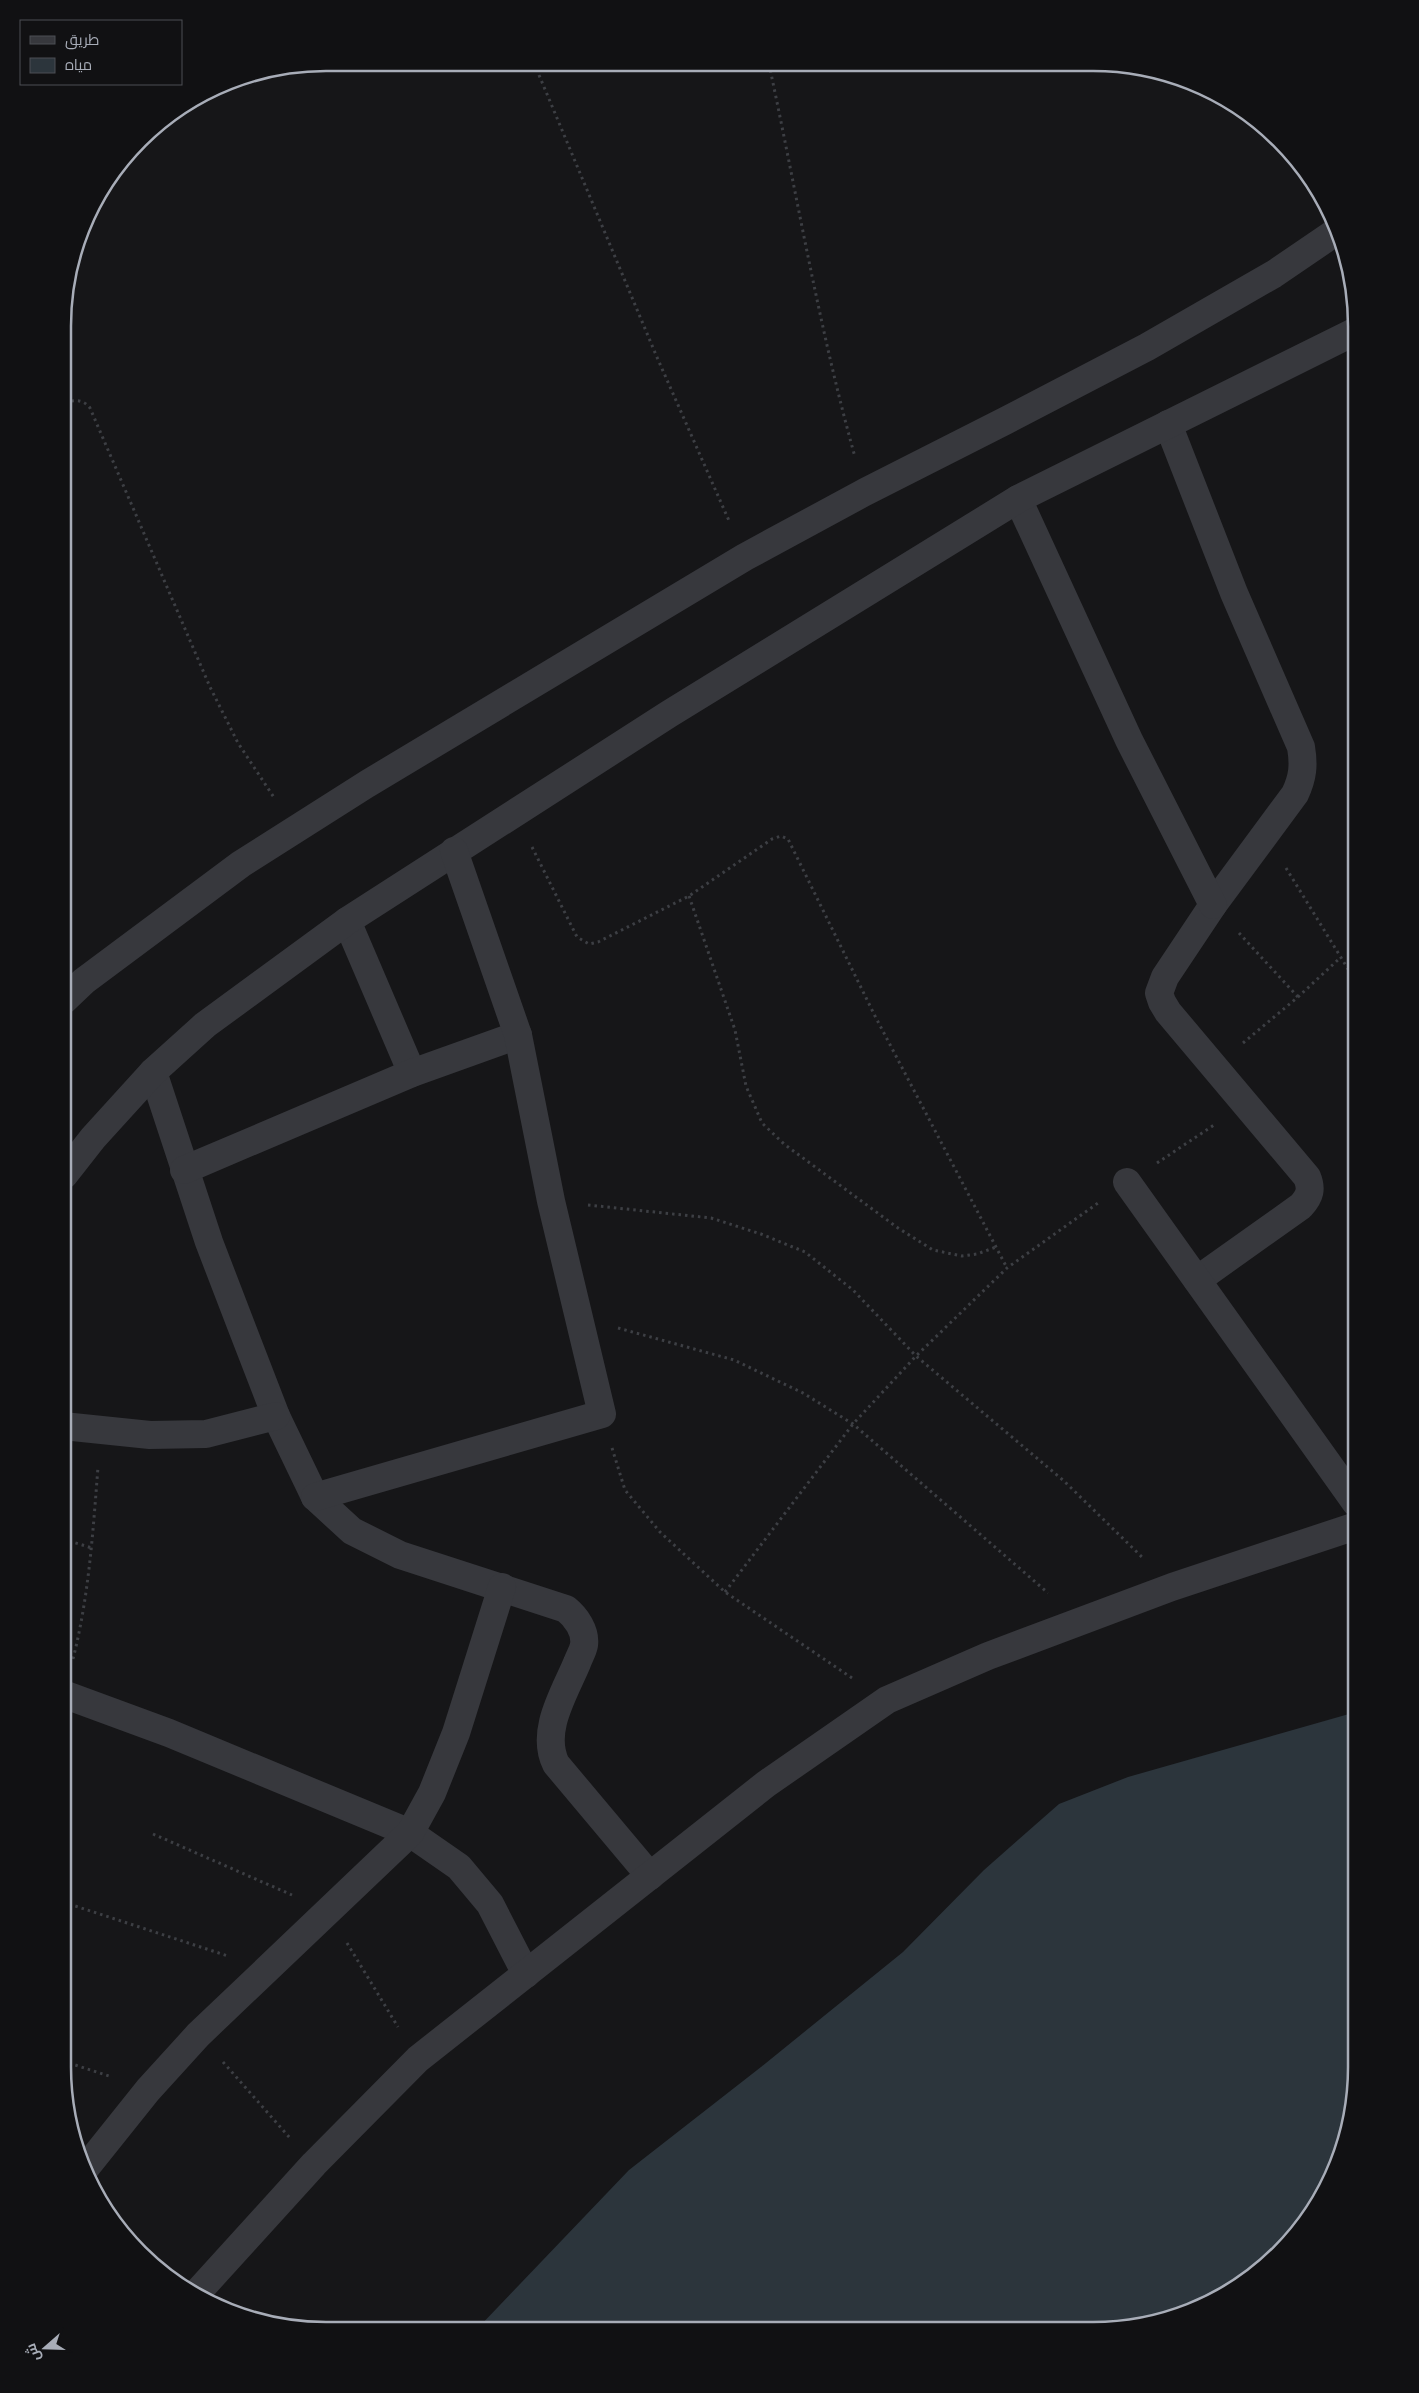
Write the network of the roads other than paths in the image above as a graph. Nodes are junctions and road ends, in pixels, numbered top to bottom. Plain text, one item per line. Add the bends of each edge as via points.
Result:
1 (1330, 235) edge
2 (1348, 335) edge
3 (1168, 424) junction
4 (1018, 499) junction
5 (454, 851) junction
6 (1213, 904) junction
7 (347, 921) junction
8 (71, 994) edge
9 (518, 1035) junction
10 (153, 1072) junction
11 (412, 1073) junction
12 (71, 1166) edge
13 (184, 1170) junction
14 (1126, 1182) road end
15 (1197, 1280) junction
16 (276, 1416) junction
17 (71, 1427) edge
18 (1348, 1492) edge
19 (315, 1497) junction
20 (1348, 1529) edge
21 (502, 1587) junction
22 (71, 1697) edge
23 (410, 1833) junction
24 (650, 1876) junction
25 (526, 1974) junction
26 (90, 2162) edge
27 (201, 2289) edge

1 - 8 street via 1274,274 1147,347 864,492 745,558 241,864
2 - 3 street
3 - 4 street
3 - 6 street via 1234,593 1301,747 1304,764 1302,780 1295,794
4 - 5 street
4 - 6 street via 1129,740
5 - 7 street
5 - 9 street
6 - 15 street via 1165,977 1159,993 1162,1002 1307,1177 1310,1193 1301,1206
7 - 10 street via 205,1024
7 - 11 street
9 - 11 street
9 - 19 street via 551,1200 602,1414
10 - 12 street
10 - 13 street
11 - 13 street
13 - 16 street
14 - 15 street
15 - 18 street
16 - 17 street via 206,1434 150,1435
16 - 19 street
19 - 21 street via 352,1531 400,1555
20 - 24 street via 1172,1587 988,1656 887,1700 766,1784
21 - 23 street via 456,1733 432,1793
21 - 24 street via 566,1609 578,1621 584,1645 554,1718 550,1751 556,1764
22 - 23 street via 169,1733
23 - 25 street via 459,1867 490,1904
23 - 26 street via 198,2035 148,2090
24 - 25 street
25 - 27 street via 418,2060 314,2164

